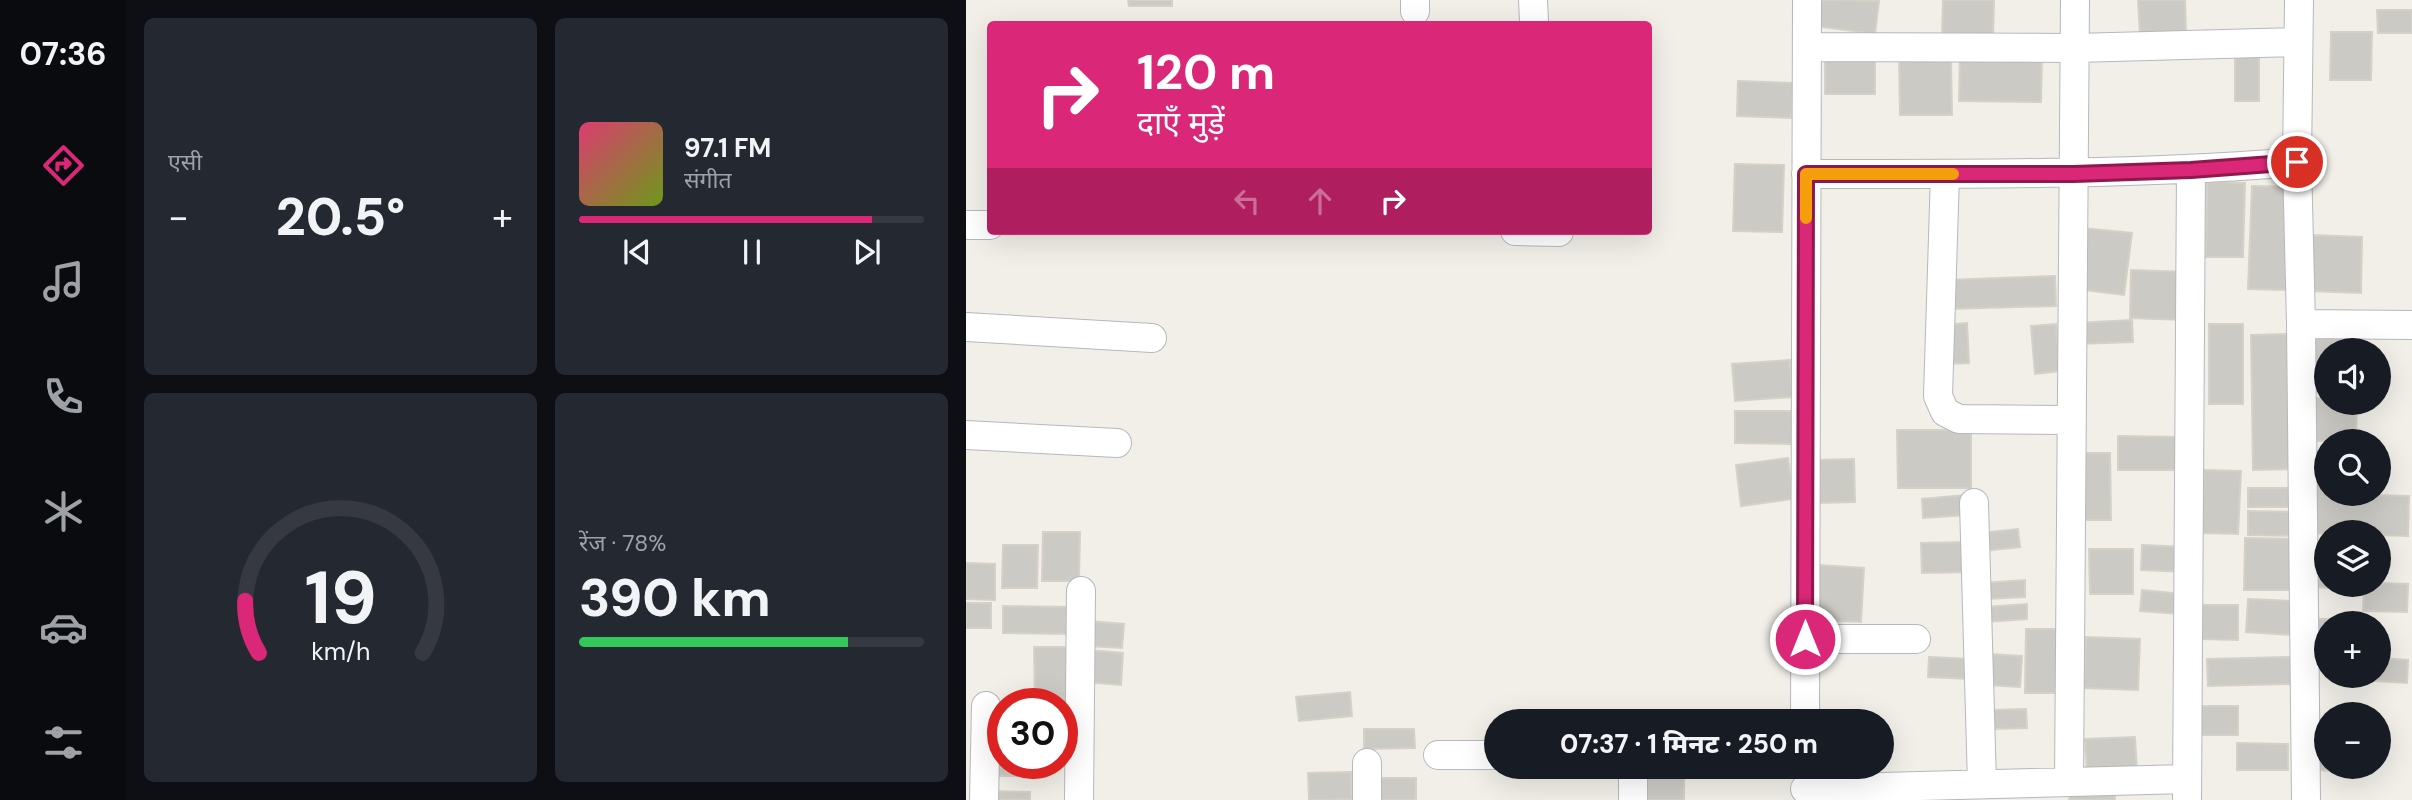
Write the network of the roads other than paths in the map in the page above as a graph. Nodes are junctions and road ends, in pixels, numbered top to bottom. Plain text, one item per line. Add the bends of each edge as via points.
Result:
1 (1807, 0) edge
2 (2075, 0) edge
3 (2299, 0) edge
4 (2298, 42) junction
5 (1807, 47) junction
6 (2075, 48) junction
7 (2297, 162) junction
8 (2191, 170) junction
9 (1806, 174) junction
10 (1945, 174) junction
11 (2074, 174) junction
12 (966, 225) edge
13 (987, 225) edge
14 (2301, 324) junction
15 (2412, 326) edge
16 (966, 327) edge
17 (1152, 338) dead end
18 (2071, 420) junction
19 (966, 435) edge
20 (1117, 443) dead end
21 (1974, 503) dead end
22 (1081, 591) dead end
23 (1805, 639) junction
24 (1916, 639) dead end
25 (986, 706) dead end
26 (1805, 709) edge
27 (1438, 755) dead end
28 (1484, 755) edge
29 (1367, 763) dead end
30 (1633, 779) edge
31 (2069, 782) junction
32 (1982, 784) junction
33 (1805, 785) edge
34 (2187, 789) edge
35 (1888, 793) edge
36 (984, 800) edge
37 (1079, 800) edge
38 (1367, 800) edge
39 (1633, 800) edge
40 (2306, 800) edge

1 - 5 street
2 - 6 street
3 - 4 street
4 - 6 street
4 - 7 street
5 - 6 street
5 - 9 street
6 - 11 street
7 - 8 street
7 - 14 street
8 - 11 street
8 - 34 street
9 - 10 street
9 - 23 street
10 - 11 street
10 - 18 street via 1938,396 1945,412 1959,419
11 - 18 street
12 - 13 street
14 - 15 street
14 - 40 street
16 - 17 street
18 - 31 street
19 - 20 street
21 - 32 street
22 - 37 street
23 - 24 street
23 - 26 street
25 - 36 street
27 - 28 street
29 - 38 street
30 - 39 street
31 - 32 street
31 - 34 street
32 - 35 street
33 - 35 street

